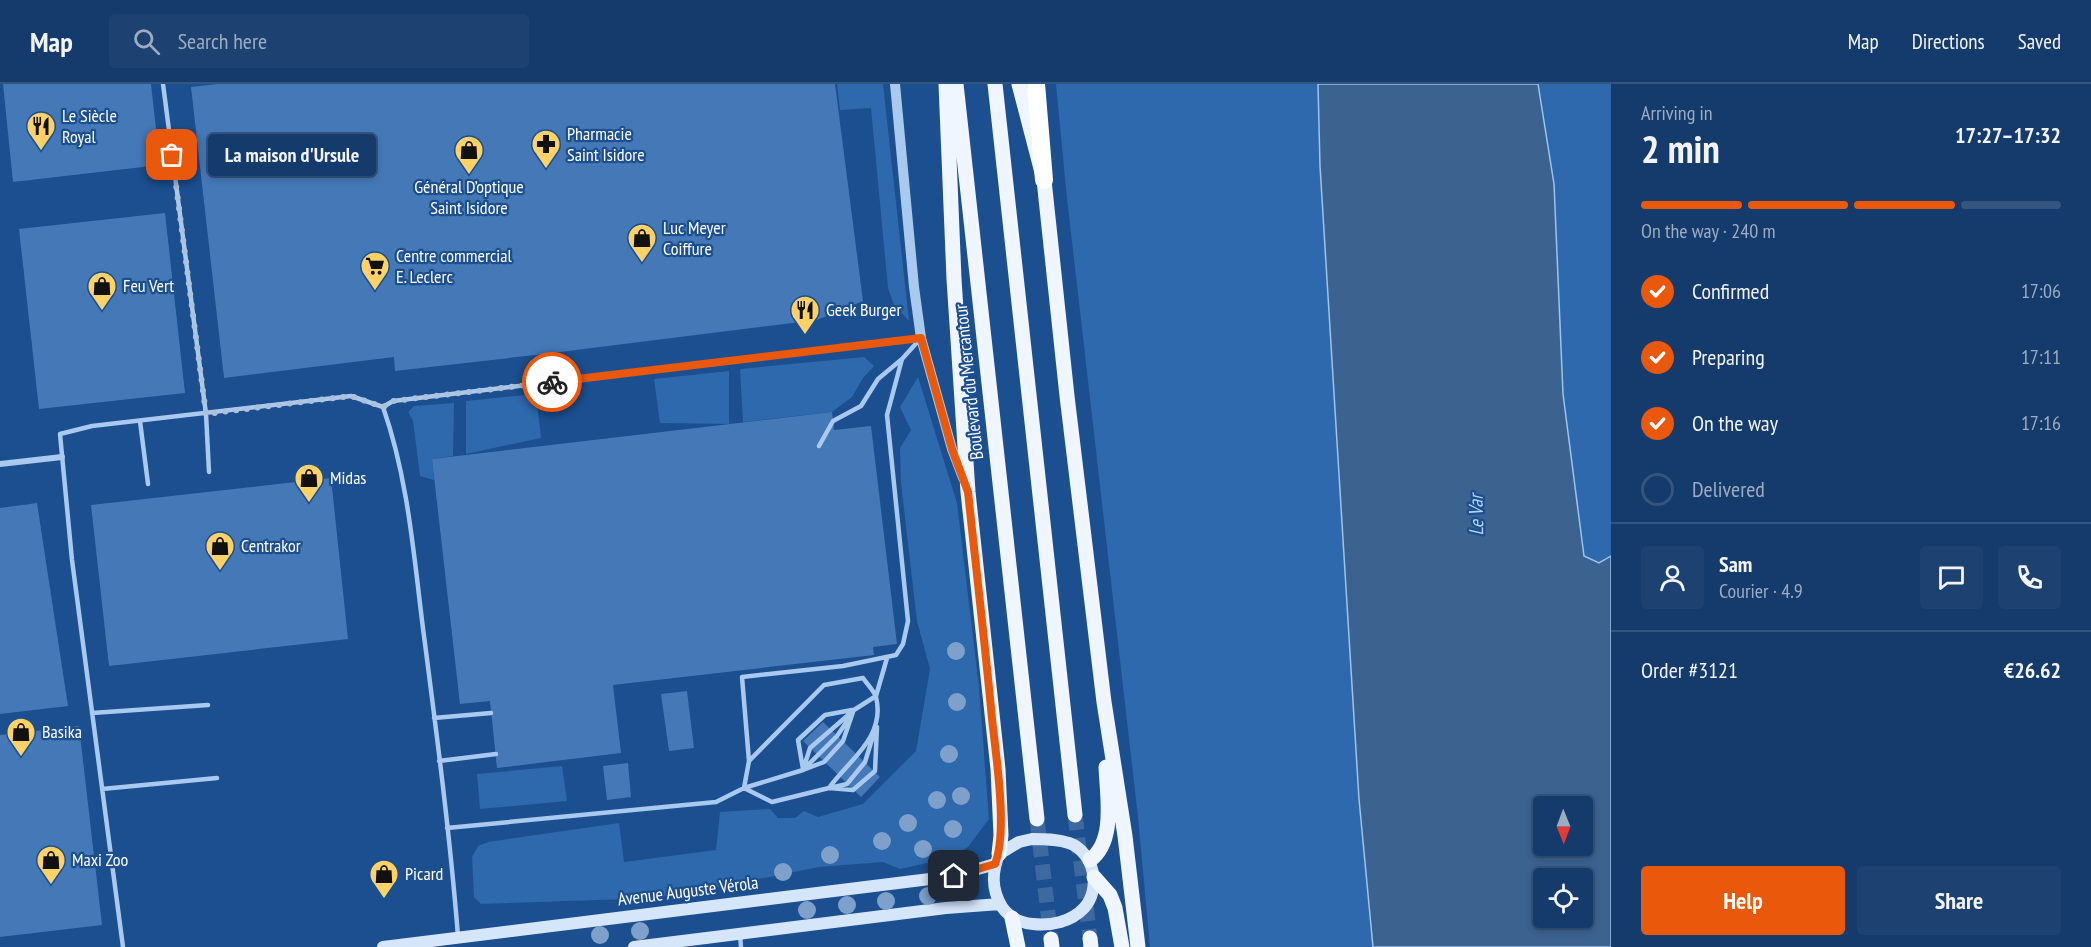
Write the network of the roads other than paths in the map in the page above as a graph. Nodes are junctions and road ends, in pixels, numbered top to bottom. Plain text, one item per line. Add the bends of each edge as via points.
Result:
1 (163, 84) edge
2 (895, 84) edge
3 (946, 84) edge
4 (956, 84) edge
5 (995, 84) edge
6 (1018, 84) edge
7 (1035, 84) edge
8 (1044, 180) junction
9 (921, 338) junction
10 (902, 359) junction
11 (383, 407) junction
12 (206, 414) junction
13 (140, 421) junction
14 (819, 446) dead end
15 (62, 457) junction
16 (0, 464) edge
17 (209, 472) dead end
18 (148, 484) dead end
19 (968, 492) junction
20 (887, 658) junction
21 (876, 696) junction
22 (1104, 702) junction
23 (208, 705) dead end
24 (854, 710) junction
25 (92, 713) junction
26 (491, 713) dead end
27 (434, 718) junction
28 (877, 725) junction
29 (496, 754) dead end
30 (439, 761) junction
31 (749, 761) junction
32 (803, 770) junction
33 (217, 778) dead end
34 (744, 788) junction
35 (829, 788) junction
36 (102, 789) junction
37 (1075, 815) tunnel mouth
38 (1037, 819) tunnel mouth
39 (447, 828) junction
40 (997, 859) junction
41 (1090, 860) junction
42 (1094, 877) junction
43 (1000, 904) junction
44 (1012, 918) junction
45 (740, 934) junction
46 (458, 938) junction
47 (123, 947) edge
48 (384, 947) edge
49 (634, 947) edge
50 (741, 947) edge
51 (1018, 947) edge
52 (1122, 947) edge
53 (1138, 947) edge

1 - 12 lane
2 - 9 street
3 - 19 main road
4 - 38 main road, Boulevard du Mercantour
5 - 37 main road
6 - 8 main road
7 - 8 highway
8 - 22 main road
9 - 10 lane
9 - 11 lane via 393,401
9 - 19 street
10 - 14 lane via 878,379 861,406 833,421
10 - 20 lane via 887,416 908,621 903,644 896,655
11 - 12 lane via 351,396
11 - 27 lane via 408,511
12 - 13 lane
12 - 17 lane
13 - 15 lane via 60,434
13 - 18 lane
15 - 16 street
15 - 25 lane
19 - 40 main road via 998,769 1001,835
20 - 21 lane
20 - 31 lane via 742,677
21 - 24 lane
21 - 28 lane
21 - 31 lane via 863,678 824,684
22 - 41 main road via 1108,818 1104,843
22 - 53 main road
23 - 25 lane
24 - 32 lane via 837,736
24 - 32 lane via 810,748
24 - 32 lane via 843,741 824,762
24 - 32 lane via 825,715 798,740
25 - 36 lane
26 - 27 lane
27 - 30 lane
28 - 35 lane via 858,756
28 - 35 lane via 865,762 847,784
28 - 35 lane via 874,771 853,790
29 - 30 lane
30 - 39 lane
31 - 34 lane
32 - 34 lane
33 - 36 lane
34 - 35 lane via 772,802
34 - 39 lane via 716,802
36 - 47 lane
39 - 46 lane
40 - 41 main road via 1019,842 1051,839 1070,843
40 - 43 main road via 993,877
40 - 46 main road, Avenue Auguste Vérola via 954,876
41 - 42 main road
42 - 44 main road via 1085,907 1073,916 1043,925
42 - 52 main road via 1110,895
43 - 44 main road
43 - 45 main road
44 - 51 main road
45 - 49 main road
45 - 50 lane
46 - 48 main road, Avenue Auguste Vérola

